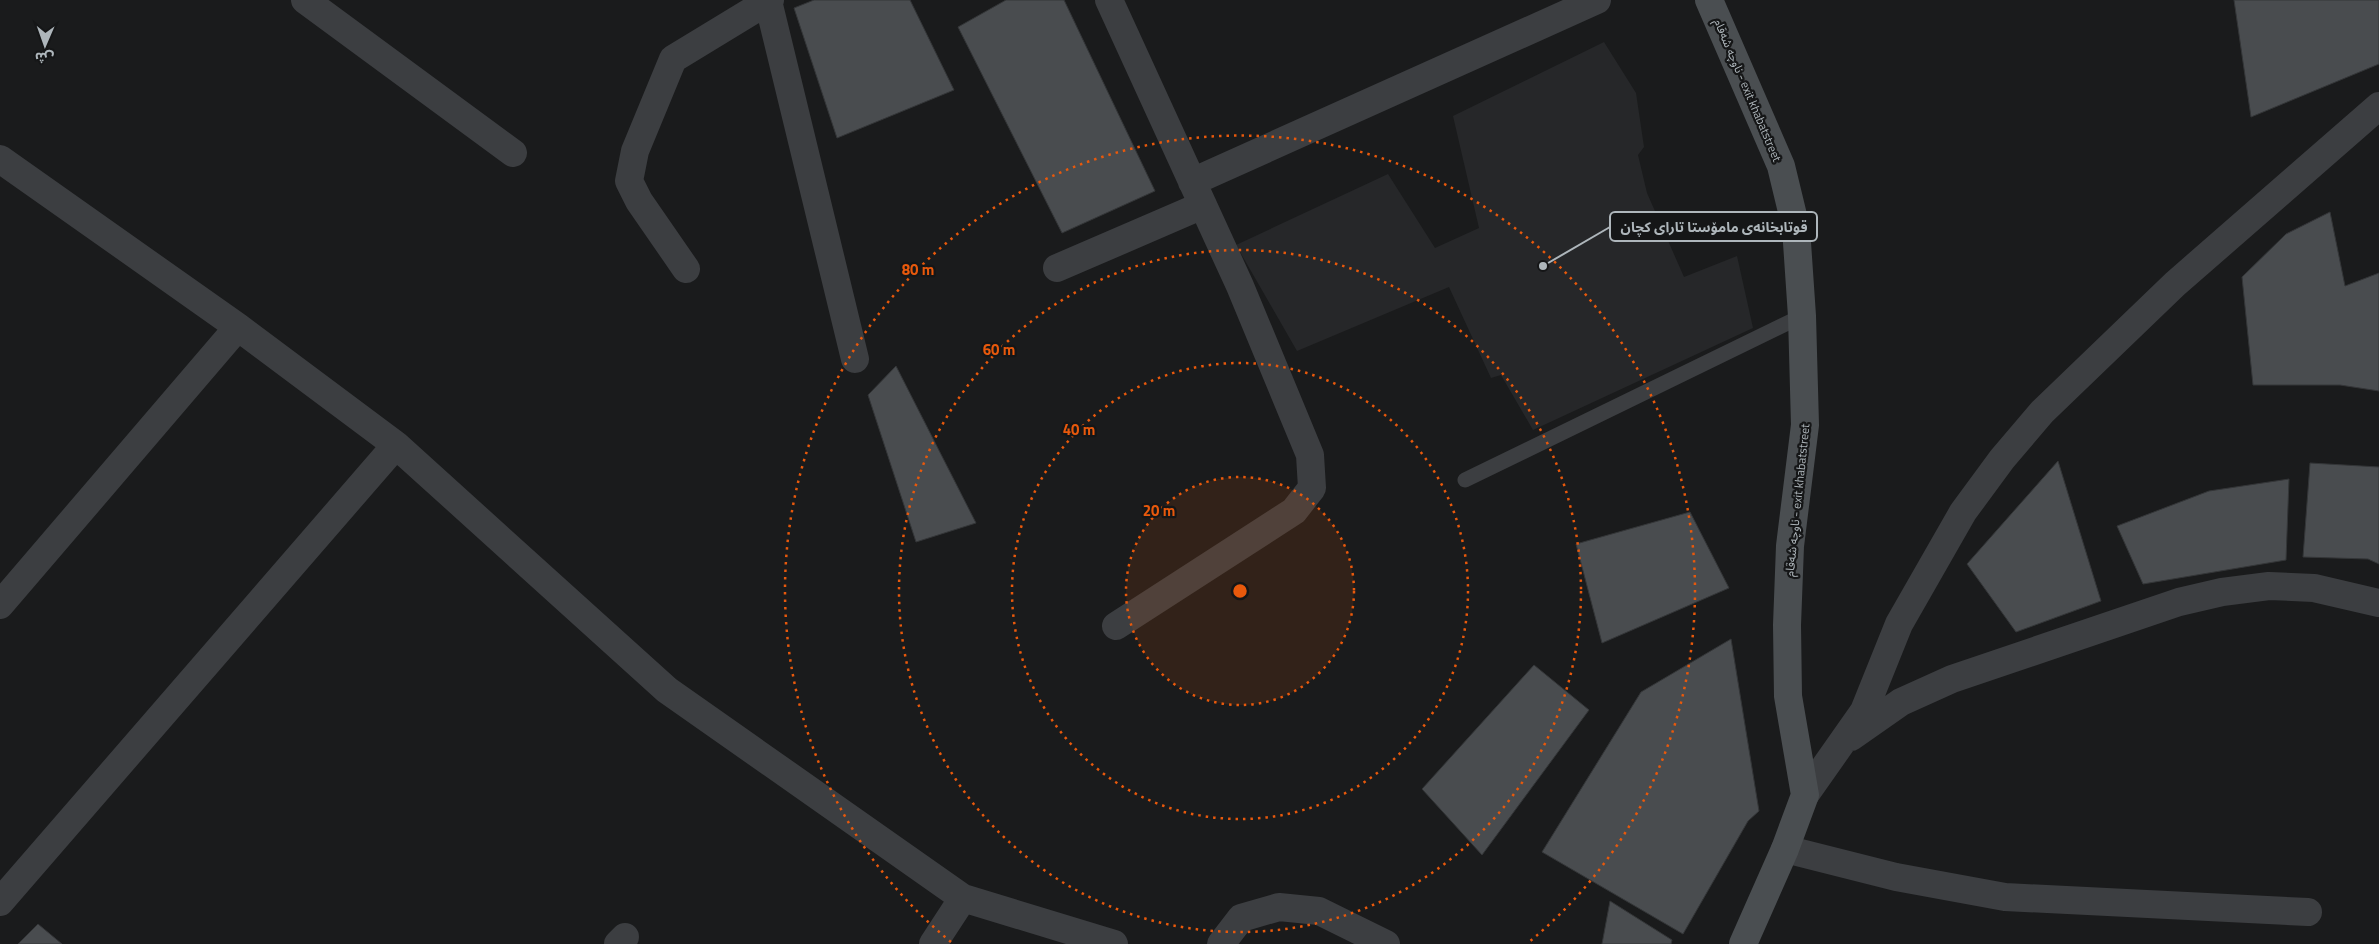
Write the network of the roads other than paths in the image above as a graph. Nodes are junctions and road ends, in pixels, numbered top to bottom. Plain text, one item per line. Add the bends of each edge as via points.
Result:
1 (305, 0) edge
2 (769, 0) edge
3 (1109, 0) edge
4 (1597, 0) edge
5 (1709, 0) edge
6 (2378, 111) edge
7 (513, 154) dead end
8 (0, 159) edge
9 (1198, 194) junction
10 (1057, 268) dead end
11 (686, 269) dead end
12 (1802, 316) junction
13 (238, 327) junction
14 (855, 359) dead end
15 (396, 445) junction
16 (1465, 480) dead end
17 (2379, 603) edge
18 (0, 605) edge
19 (1116, 626) dead end
20 (1840, 745) junction
21 (1805, 795) junction
22 (1785, 849) junction
23 (963, 898) junction
24 (0, 902) edge
25 (2308, 912) dead end
26 (933, 944) edge
27 (1114, 944) edge
28 (1221, 944) edge
29 (1386, 944) edge
30 (1743, 944) edge

1 - 7 street
2 - 11 street via 673,58 635,151 628,182
2 - 14 street
3 - 9 street
4 - 9 street
5 - 12 street, ناوچە شەقام - exit khabatstreet via 1781,166 1796,228
6 - 20 street via 2175,284 2042,412 2002,459 1963,512 1922,583 1899,624 1864,710
8 - 13 street
9 - 10 street
9 - 19 street via 1310,456 1312,488 1294,511
12 - 16 lane
12 - 21 street, ناوچە شەقام - exit khabatstreet via 1805,425 1790,546 1787,634 1788,696
13 - 15 street
13 - 18 street
15 - 23 street via 667,690
15 - 24 street
17 - 20 street via 2314,588 2269,586 2179,602 1952,679 1901,702
20 - 21 street
21 - 22 street
22 - 25 street via 1896,877 2006,898
22 - 30 street
23 - 26 street
23 - 27 street
28 - 29 street via 1241,918 1279,907 1319,911

